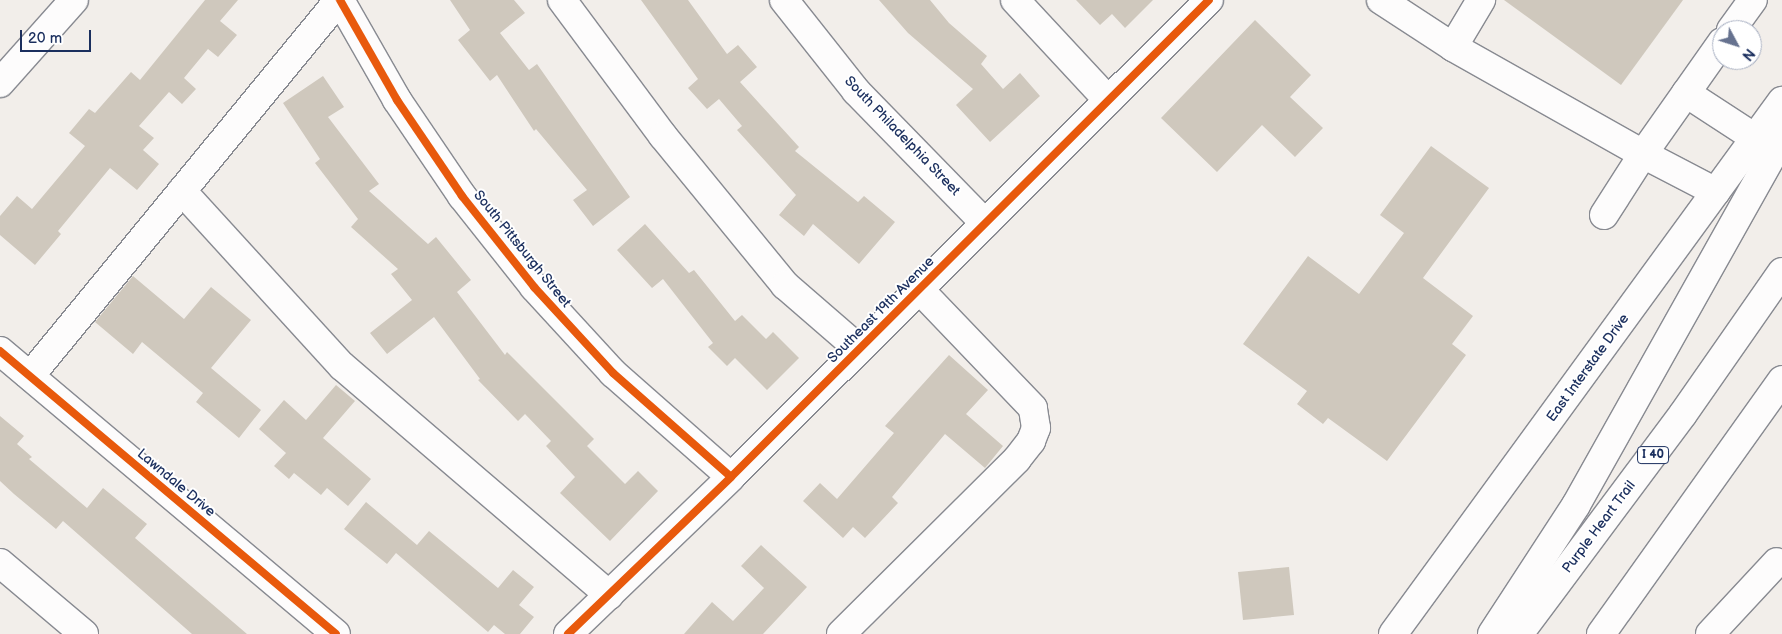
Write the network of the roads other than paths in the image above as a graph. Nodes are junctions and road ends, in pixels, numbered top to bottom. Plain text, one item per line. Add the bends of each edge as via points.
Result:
1 (74, 0) edge
2 (339, 0) edge
3 (562, 0) edge
4 (784, 0) edge
5 (1015, 0) edge
6 (1209, 0) edge
7 (1481, 0) edge
8 (1753, 0) edge
9 (1388, 2) edge
10 (1738, 20) edge
11 (1453, 47) junction
12 (1712, 56) edge
13 (0, 83) edge
14 (1686, 93) junction
15 (1108, 100) junction
16 (1782, 101) edge
17 (1755, 138) junction
18 (1782, 138) edge
19 (1643, 154) junction
20 (182, 191) junction
21 (1716, 192) junction
22 (1604, 215) dead end
23 (985, 223) junction
24 (1782, 272) edge
25 (919, 289) junction
26 (859, 349) junction
27 (0, 351) edge
28 (30, 376) junction
29 (1782, 380) edge
30 (731, 477) junction
31 (1779, 558) edge
32 (0, 563) edge
33 (609, 595) junction
34 (84, 634) edge
35 (336, 634) edge
36 (568, 634) edge
37 (841, 634) edge
38 (1392, 634) edge
39 (1492, 634) edge
40 (1518, 634) edge
41 (1602, 634) edge
42 (1710, 634) edge
43 (1725, 634) edge

1 - 13 main road
2 - 20 main road
2 - 30 main road, South Pittsburgh Street via 397,100 462,196 534,287 613,373
3 - 26 main road via 663,136 785,285
4 - 23 main road, South Philadelphia Street via 856,91
5 - 15 main road
6 - 15 main road, Southeast 19th Avenue
7 - 11 main road
8 - 10 main road
9 - 11 main road
11 - 19 main road
12 - 14 main road
14 - 17 main road
14 - 19 main road
15 - 23 main road, Southeast 19th Avenue
16 - 17 main road, East Interstate Drive
17 - 21 main road, East Interstate Drive
18 - 39 main road via 1576,506
19 - 21 main road
19 - 22 main road
20 - 28 main road
20 - 33 main road via 342,366
21 - 38 main road, East Interstate Drive
23 - 25 main road, Southeast 19th Avenue
24 - 40 main road, Purple Heart Trail / I 40 via 1683,414
25 - 26 main road, Southeast 19th Avenue
25 - 37 main road via 1033,408 1036,428 1017,459
26 - 30 main road, Southeast 19th Avenue
27 - 28 main road, Lawndale Drive
28 - 35 main road, Lawndale Drive
29 - 41 main road
30 - 33 main road, Southeast 19th Avenue
31 - 42 main road
31 - 43 main road
32 - 34 main road
33 - 36 main road, Southeast 19th Avenue

